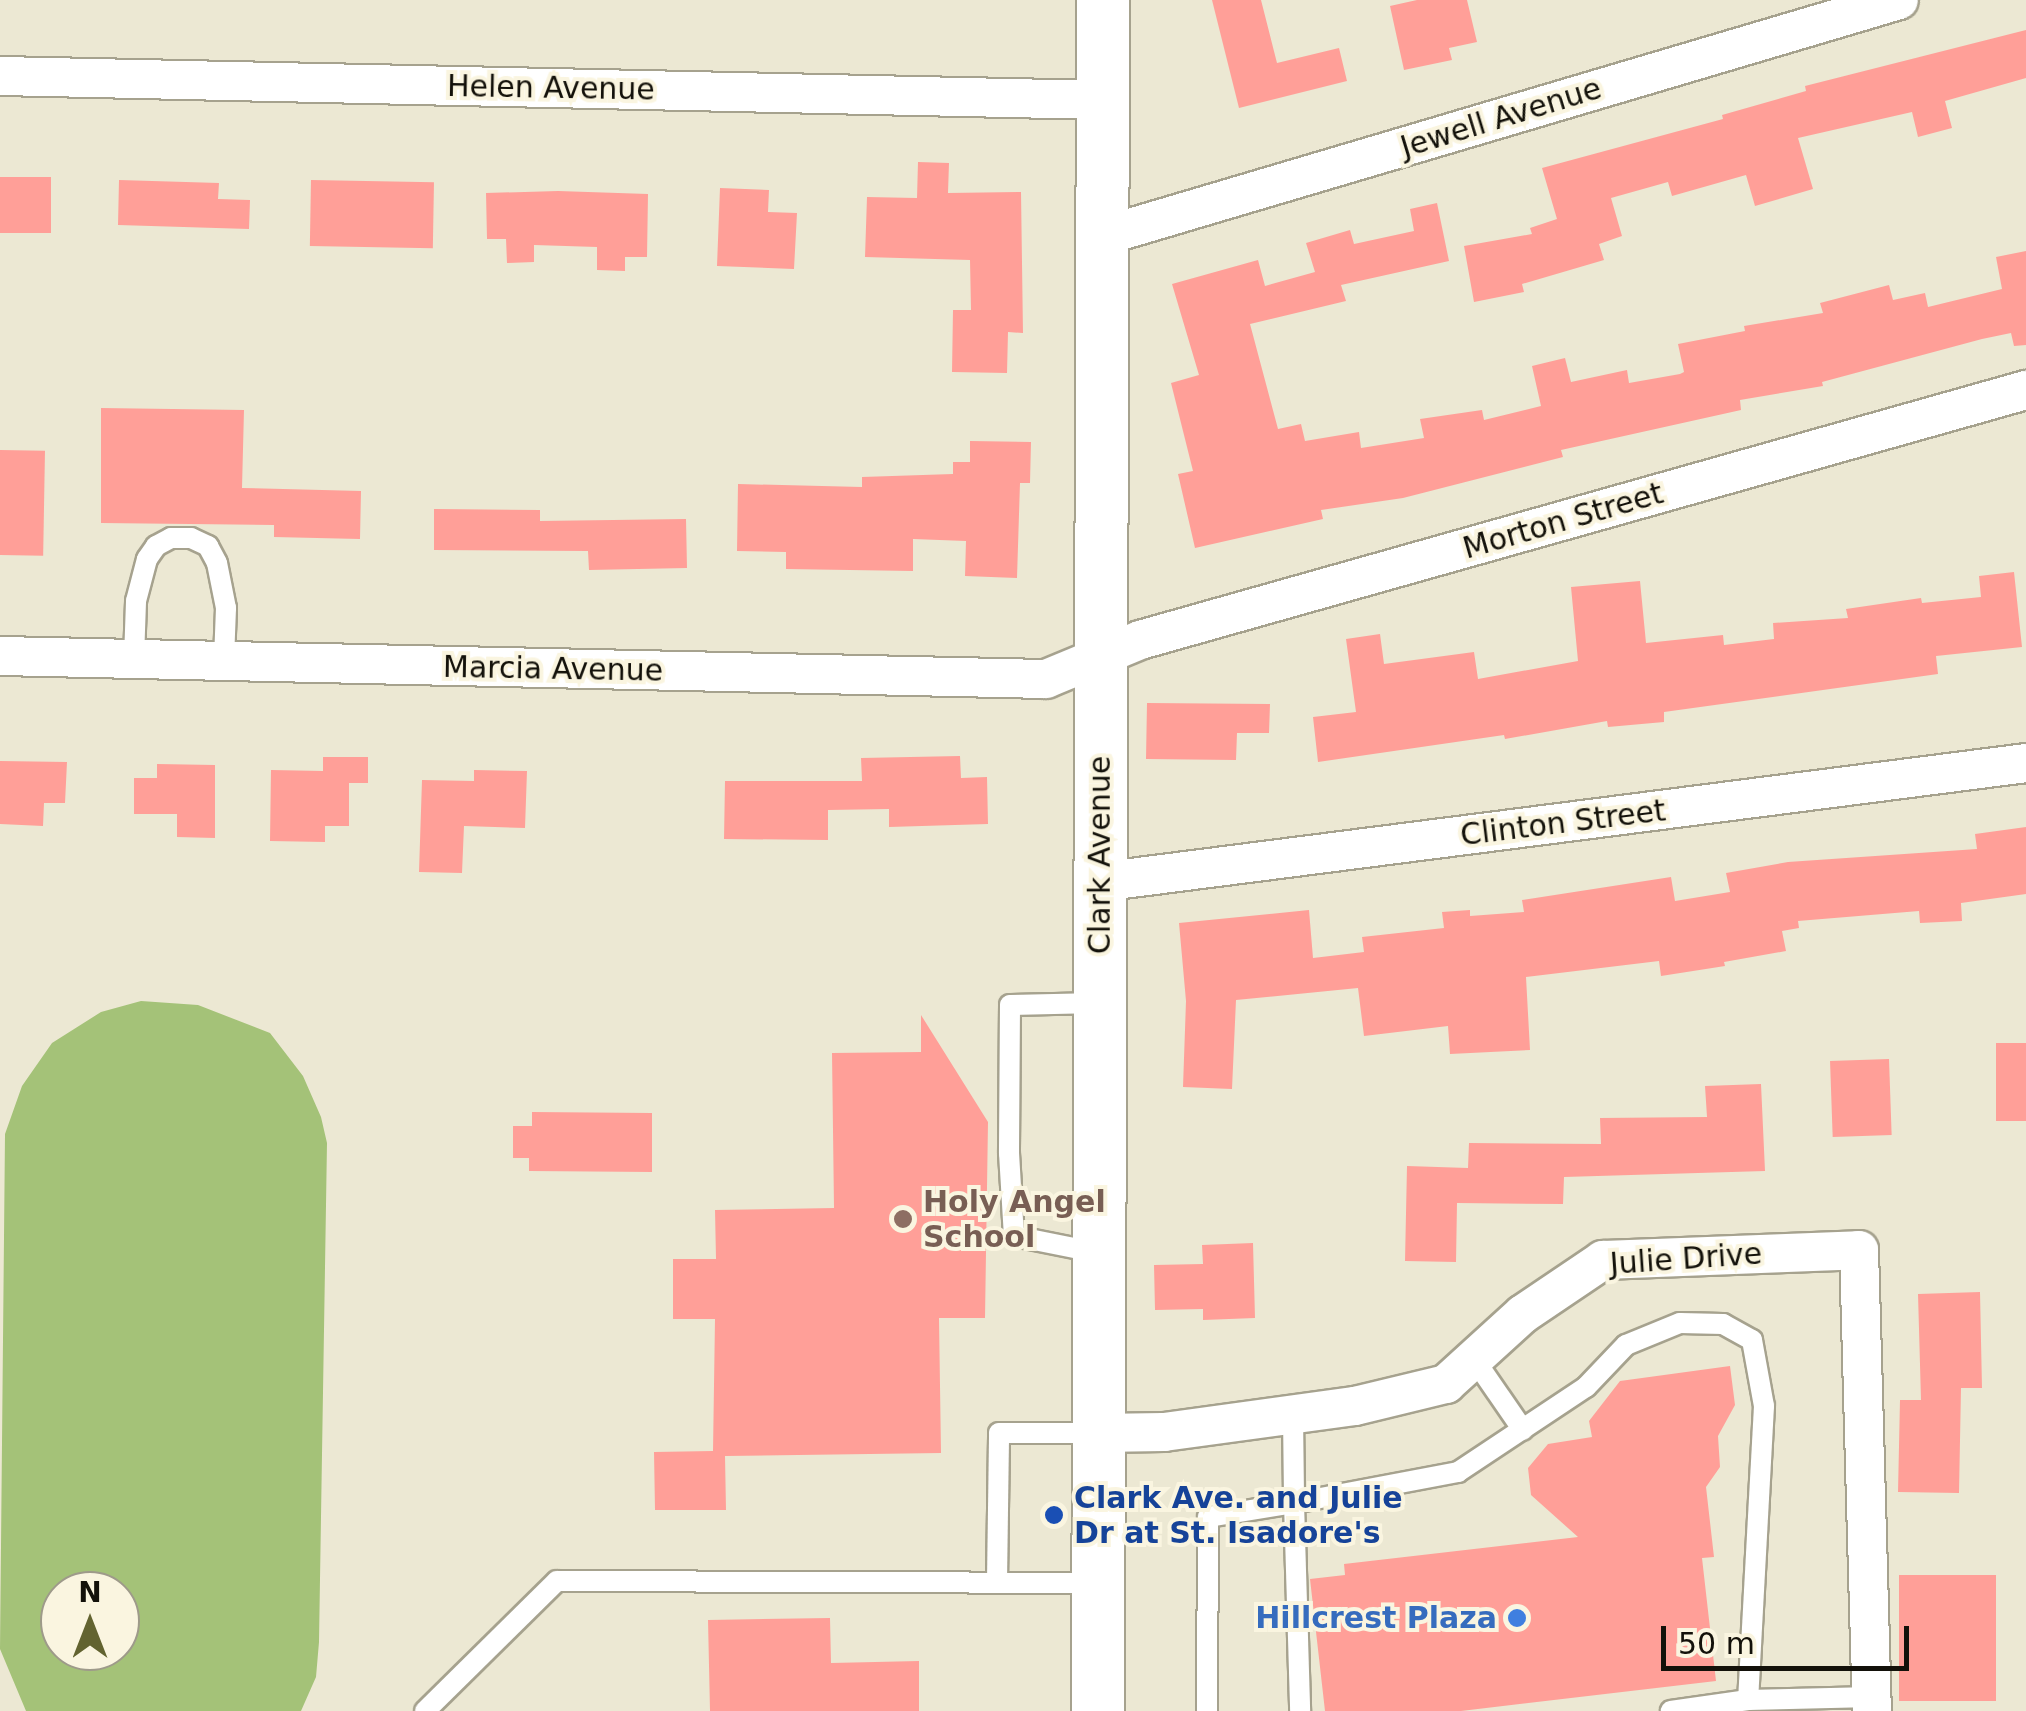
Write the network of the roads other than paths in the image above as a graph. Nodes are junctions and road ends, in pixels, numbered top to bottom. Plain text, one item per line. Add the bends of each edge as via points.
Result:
1 (1103, 0) edge
2 (1899, 0) edge
3 (0, 76) edge
4 (1102, 100) junction
5 (1102, 236) junction
6 (2026, 390) edge
7 (0, 656) edge
8 (1101, 656) junction
9 (134, 659) junction
10 (224, 662) junction
11 (2026, 763) edge
12 (1100, 882) junction
13 (1100, 1003) junction
14 (1099, 1253) junction
15 (1474, 1359) junction
16 (1294, 1415) junction
17 (1524, 1430) junction
18 (1099, 1433) junction
19 (1294, 1502) junction
20 (997, 1581) junction
21 (1098, 1583) junction
22 (1748, 1700) junction
23 (1872, 1704) edge
24 (425, 1711) edge
25 (1098, 1711) edge
26 (1207, 1711) edge
27 (1300, 1711) edge
28 (1671, 1711) edge

1 - 4 street, Clark Avenue
2 - 5 street, Jewell Avenue
3 - 4 street, Helen Avenue
4 - 5 street, Clark Avenue
5 - 8 street, Clark Avenue
6 - 8 street, Morton Street
7 - 9 street, Marcia Avenue
8 - 10 street, Marcia Avenue via 1063,675 1031,680
8 - 12 street, Clark Avenue
9 - 10 street, Marcia Avenue
9 - 10 lane via 146,559 172,538 191,538 208,546 218,563 226,608
11 - 12 street, Clinton Street
12 - 13 street, Clark Avenue
13 - 14 street, Clark Avenue
13 - 14 lane via 1010,1005 1009,1116 1014,1236
14 - 18 street, Clark Avenue
15 - 16 street, Julie Drive via 1446,1384
15 - 17 lane
15 - 23 street, Julie Drive via 1523,1314 1602,1260 1859,1250
16 - 18 street, Julie Drive
16 - 19 lane
17 - 19 lane via 1458,1472
17 - 22 lane via 1586,1387 1626,1345 1662,1330 1680,1323 1723,1324 1752,1340 1764,1406
18 - 20 lane via 999,1433
18 - 21 street, Clark Avenue
19 - 26 lane via 1208,1517
19 - 27 lane
20 - 21 lane
20 - 24 lane via 557,1581
21 - 25 street, Clark Avenue
22 - 23 lane
22 - 28 lane

